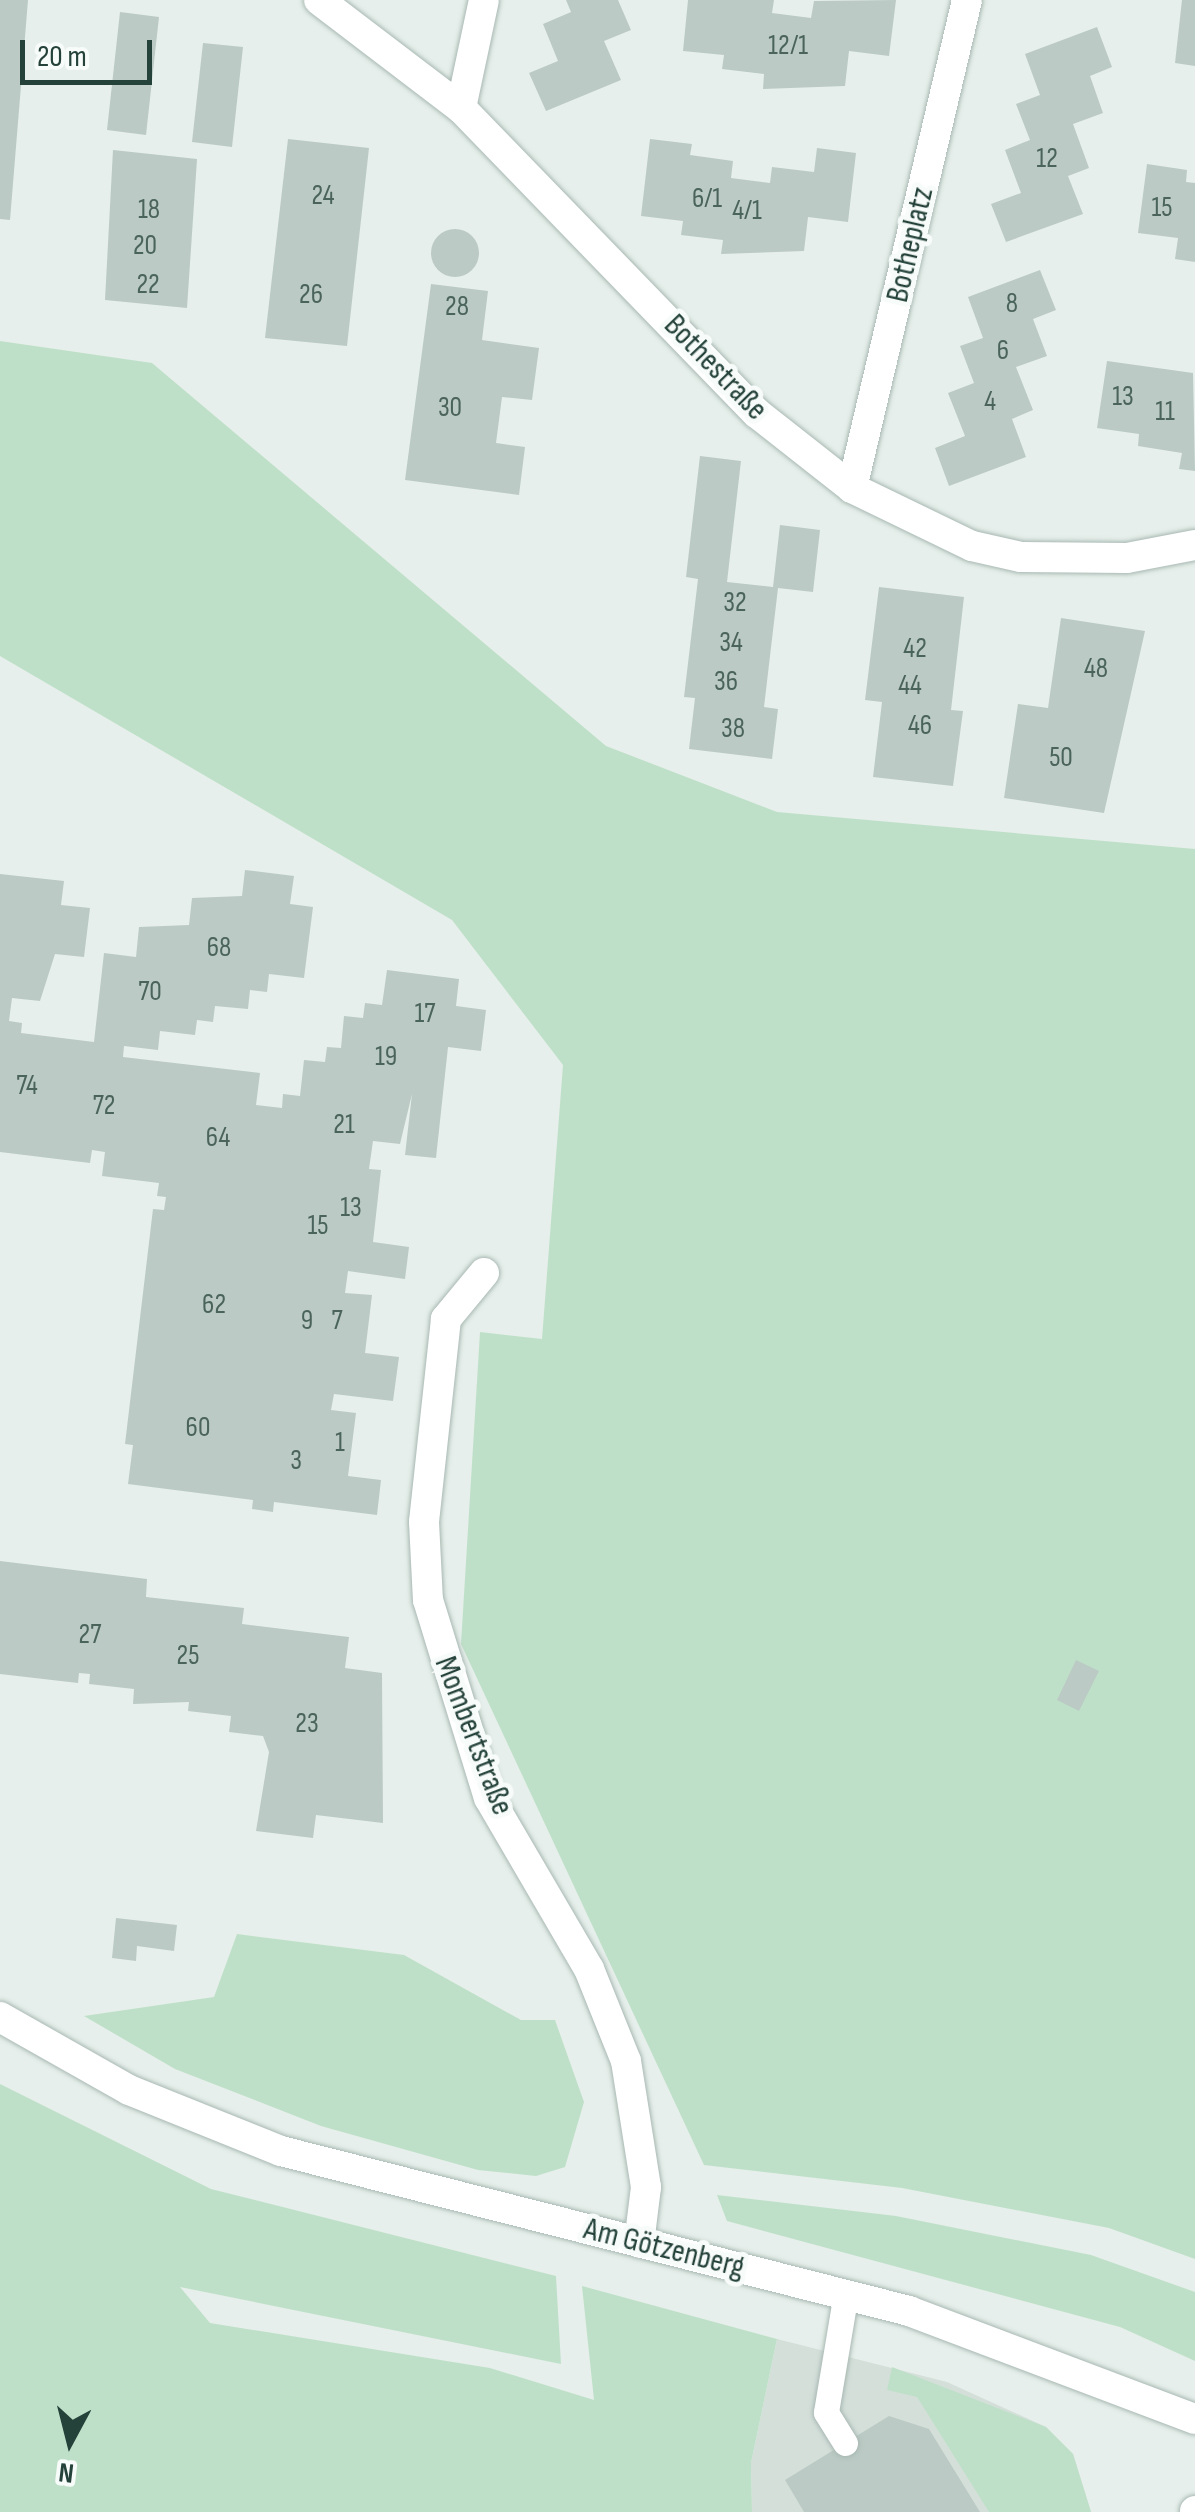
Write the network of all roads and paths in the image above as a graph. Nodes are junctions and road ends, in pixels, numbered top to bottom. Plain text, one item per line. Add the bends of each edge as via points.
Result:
1 (319, 0) edge
2 (484, 0) edge
3 (967, 0) edge
4 (461, 108) junction
5 (852, 488) junction
6 (1195, 545) edge
7 (484, 1273) dead end
8 (0, 2017) edge
9 (639, 2243) junction
10 (846, 2293) junction
11 (1195, 2419) edge
12 (846, 2443) dead end

1 - 4 street, Bothestraße
2 - 4 street
3 - 5 street, Botheplatz
4 - 5 street, Bothestraße via 758,414
5 - 6 street, Bothestraße via 972,546 1021,556 1126,558
7 - 9 street, Mombertstraße via 446,1319 424,1522 428,1600 490,1798 589,1969 626,2061 646,2187
8 - 9 street, Am Götzenberg via 129,2090 361,2175
9 - 10 street, Am Götzenberg
10 - 11 street, Am Götzenberg via 1012,2344
10 - 12 lane via 826,2412

